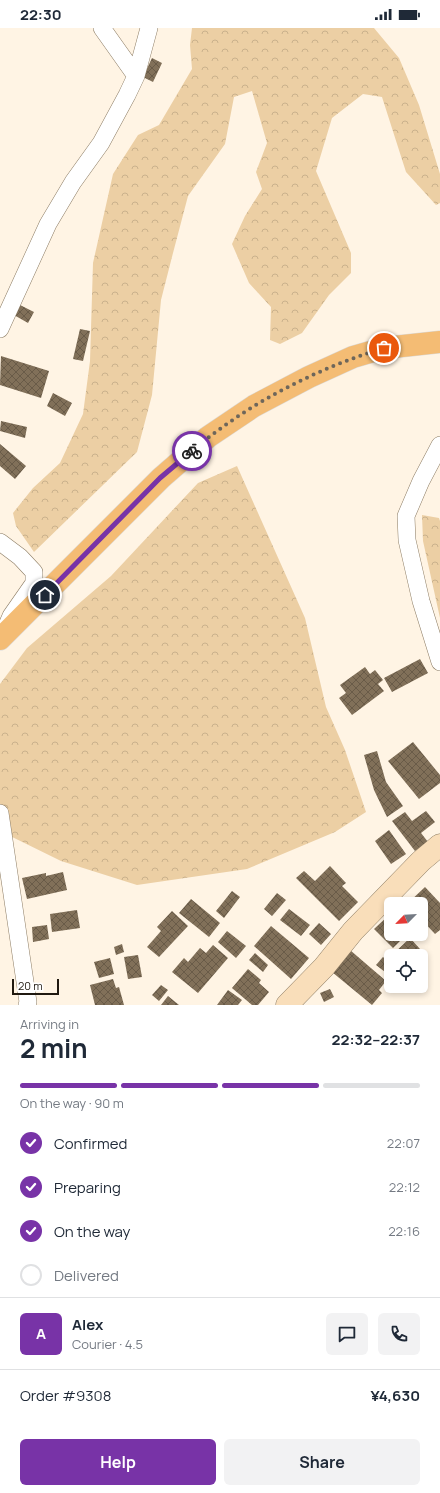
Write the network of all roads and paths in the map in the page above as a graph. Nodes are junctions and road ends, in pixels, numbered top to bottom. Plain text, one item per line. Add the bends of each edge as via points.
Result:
1 (102, 28) edge
2 (149, 28) edge
3 (136, 76) junction
4 (0, 329) edge
5 (440, 342) edge
6 (440, 445) edge
7 (0, 542) edge
8 (1, 640) edge
9 (440, 662) edge
10 (0, 813) edge
11 (440, 845) edge
12 (27, 1005) edge
13 (287, 1005) edge

1 - 3 street
2 - 3 street
3 - 4 street via 102,143 73,182 48,224
5 - 8 main road via 384,348 353,357 254,406 208,437 160,478
6 - 9 street via 406,516 407,540 421,601
7 - 8 street via 34,572 34,582 11,616
10 - 12 street
11 - 13 street via 353,931 324,968

